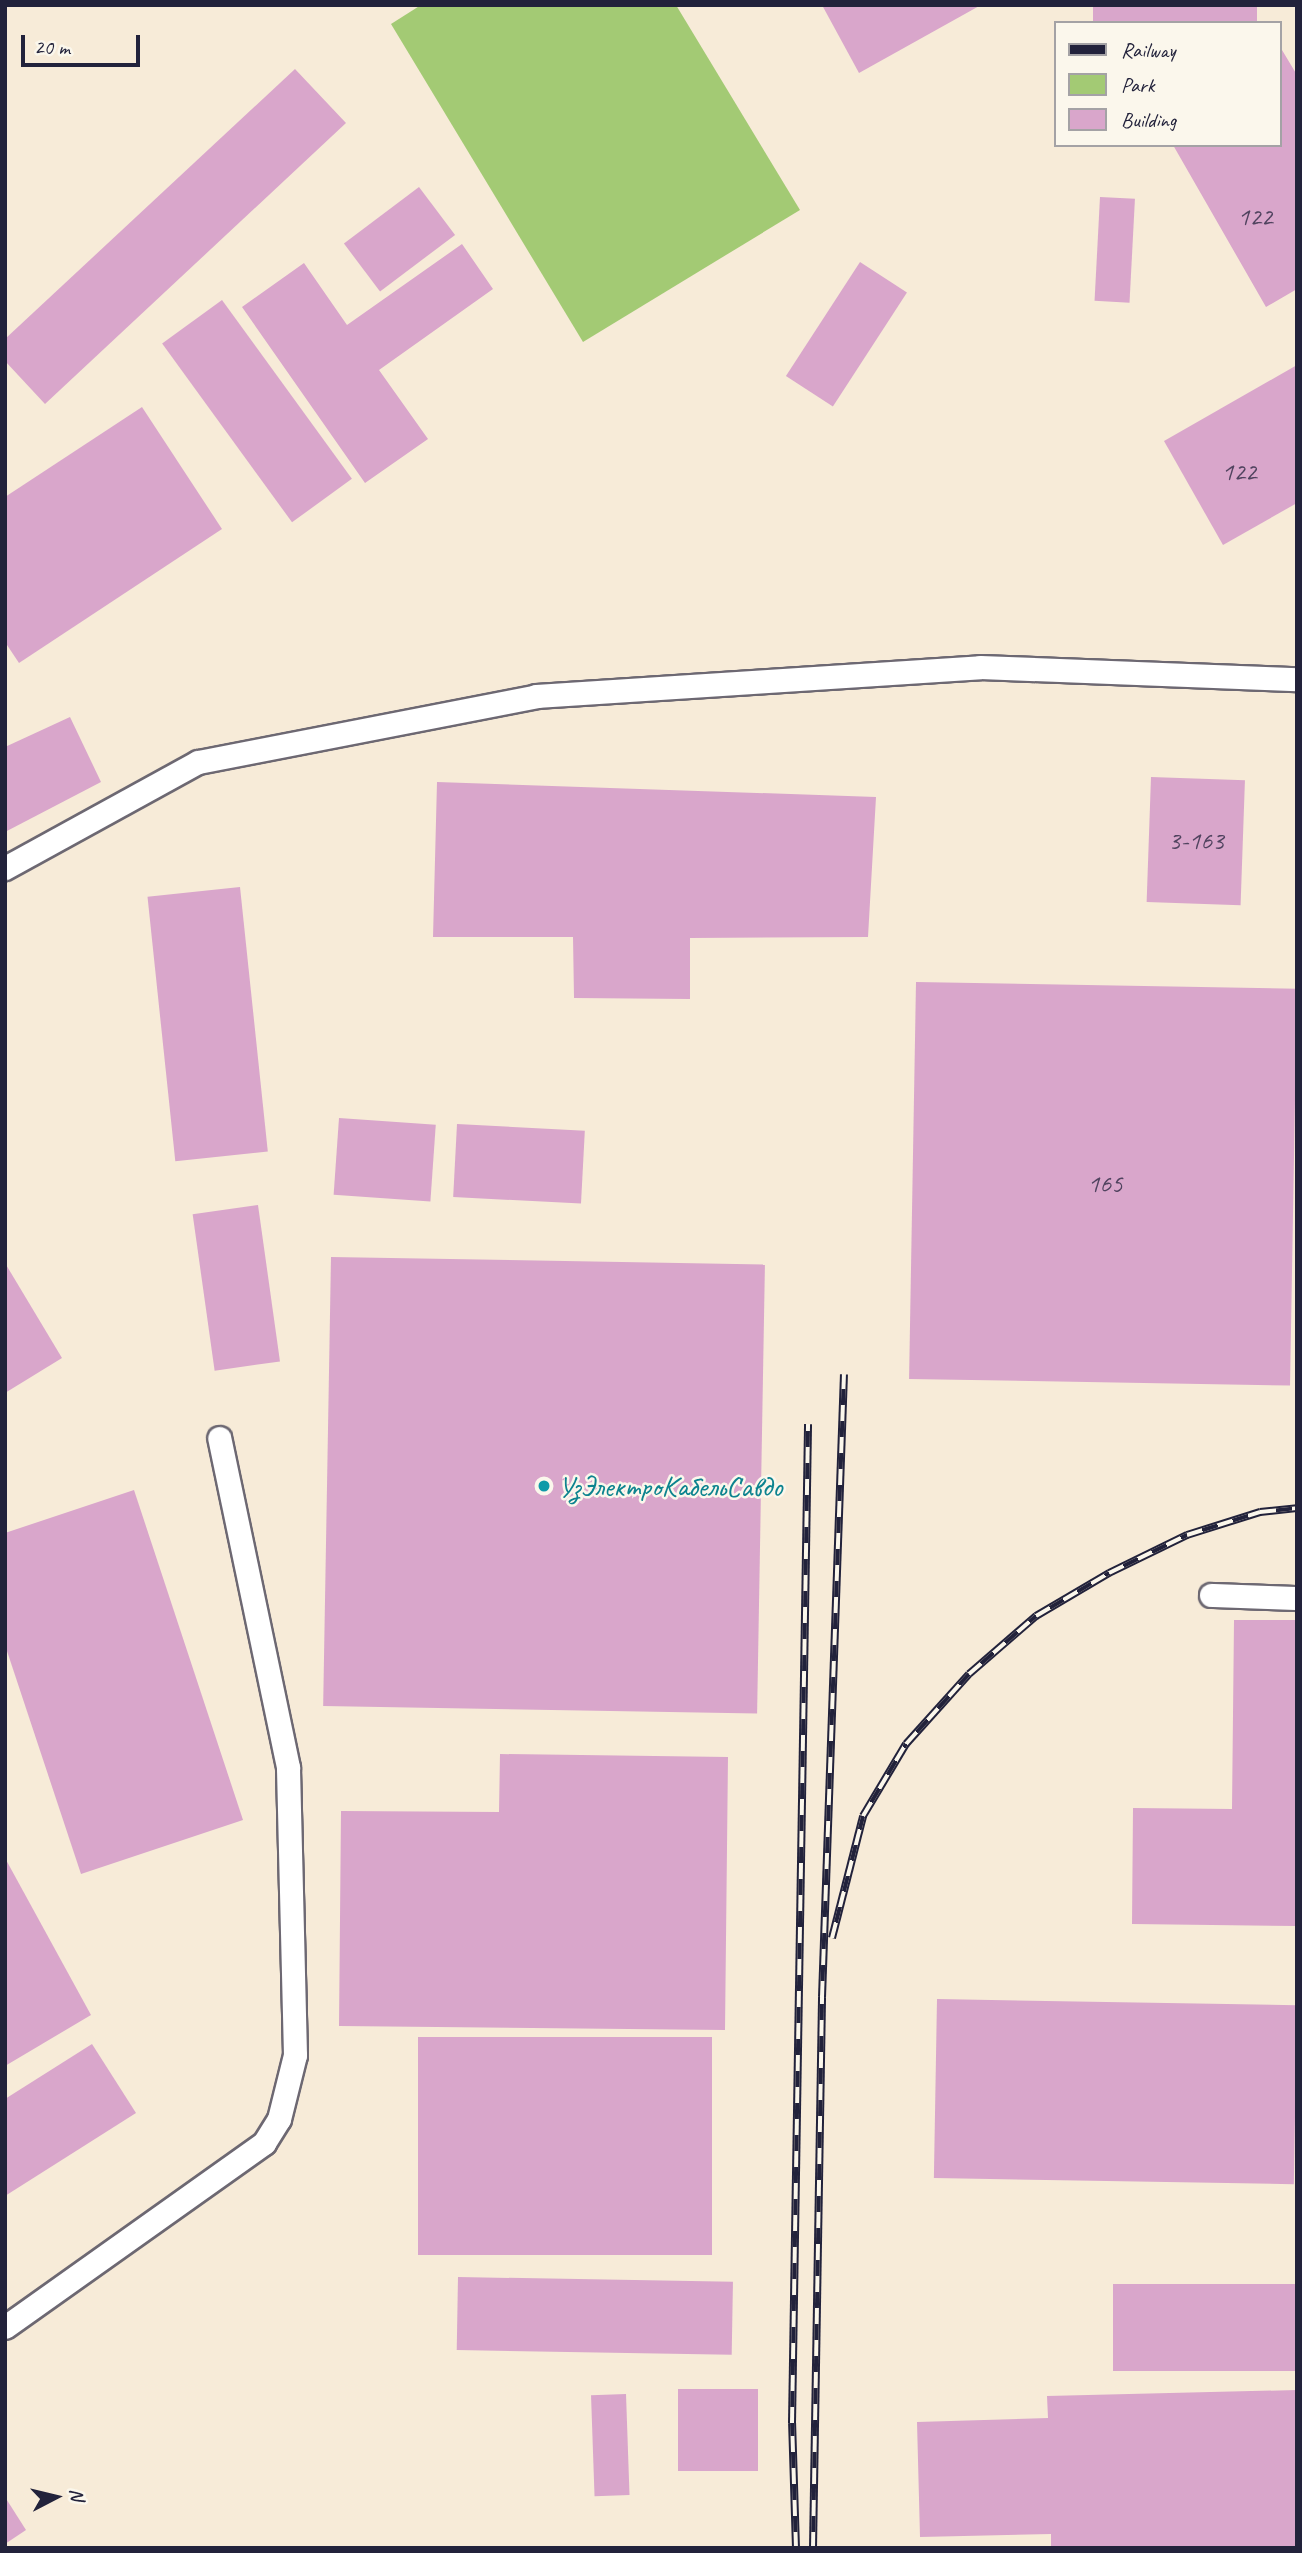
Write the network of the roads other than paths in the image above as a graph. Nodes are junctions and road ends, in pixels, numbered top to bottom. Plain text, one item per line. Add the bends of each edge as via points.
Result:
1 (1297, 679) edge
2 (5, 868) edge
3 (219, 1438) dead end
4 (1211, 1595) dead end
5 (1297, 1598) edge
6 (5, 2327) edge

1 - 2 lane via 980,667 536,696 198,762
3 - 6 lane via 288,1766 295,2055 279,2119 264,2143
4 - 5 lane

